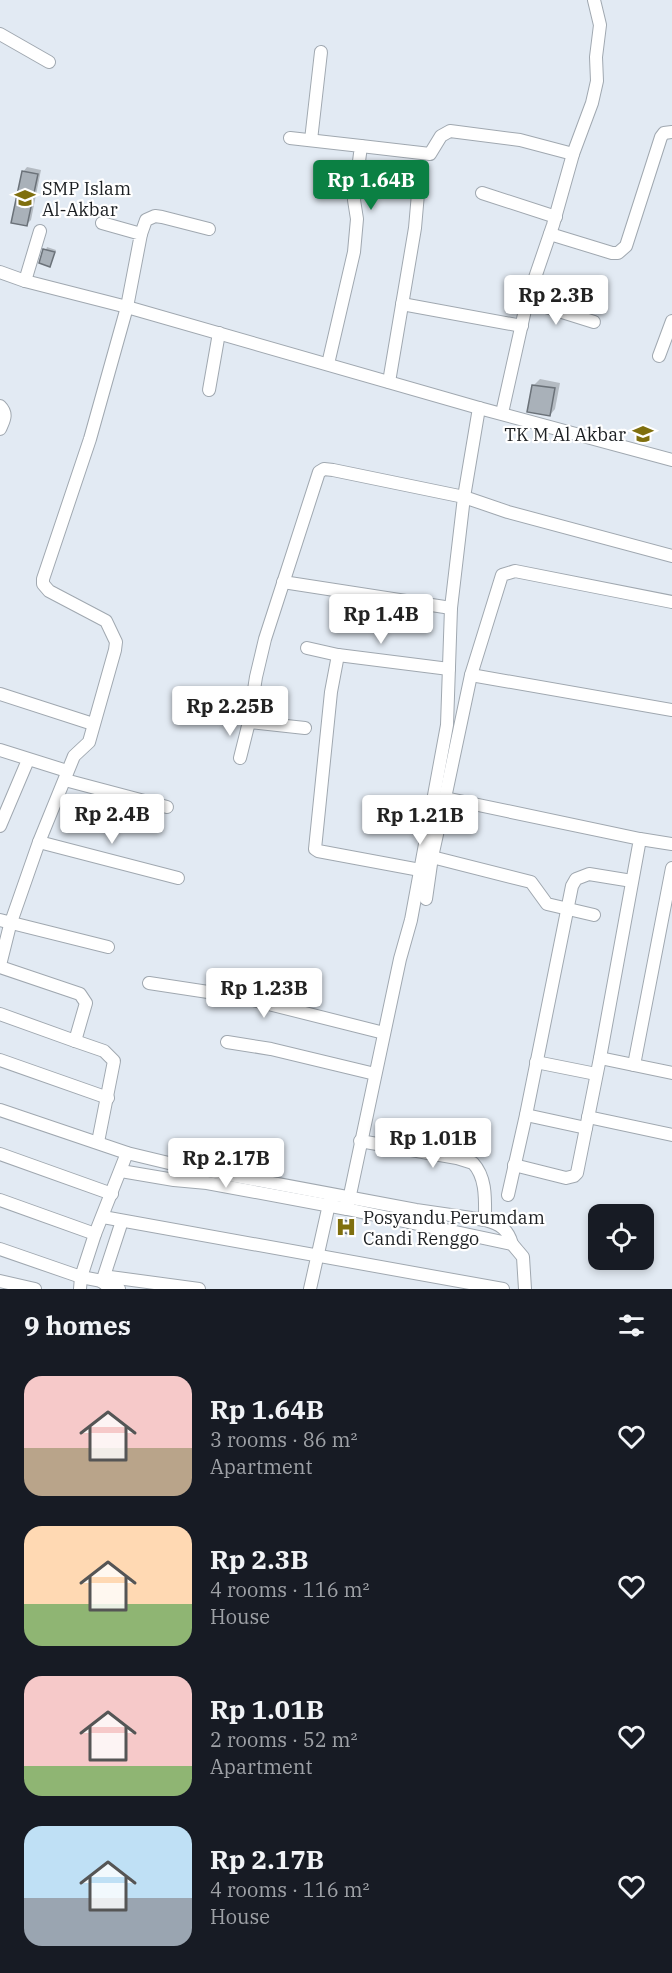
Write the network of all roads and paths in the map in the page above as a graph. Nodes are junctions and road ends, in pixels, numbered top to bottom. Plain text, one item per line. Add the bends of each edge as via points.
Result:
1 (594, 0) edge
2 (0, 34) edge
3 (321, 52) dead end
4 (49, 62) dead end
5 (672, 132) edge
6 (290, 138) dead end
7 (311, 140) junction
8 (361, 146) junction
9 (573, 154) junction
10 (358, 172) junction
11 (482, 193) dead end
12 (555, 217) junction
13 (102, 223) dead end
14 (209, 229) dead end
15 (40, 231) dead end
16 (141, 234) junction
17 (550, 234) junction
18 (0, 272) edge
19 (25, 281) junction
20 (527, 301) junction
21 (402, 304) junction
22 (127, 308) junction
23 (672, 321) edge
24 (594, 322) dead end
25 (522, 326) junction
26 (219, 333) junction
27 (659, 356) dead end
28 (328, 364) junction
29 (389, 382) junction
30 (209, 390) dead end
31 (0, 406) edge
32 (479, 408) junction
33 (502, 413) junction
34 (0, 429) edge
35 (672, 460) edge
36 (464, 497) junction
37 (672, 556) edge
38 (283, 582) junction
39 (672, 602) edge
40 (452, 608) junction
41 (307, 648) dead end
42 (338, 655) junction
43 (449, 669) junction
44 (471, 675) junction
45 (0, 694) edge
46 (672, 710) edge
47 (249, 722) junction
48 (93, 724) junction
49 (305, 728) dead end
50 (0, 750) edge
51 (240, 758) dead end
52 (28, 760) junction
53 (66, 776) junction
54 (446, 798) junction
55 (166, 807) dead end
56 (0, 826) edge
57 (640, 839) junction
58 (39, 842) junction
59 (672, 844) edge
60 (432, 857) junction
61 (672, 868) edge
62 (420, 870) junction
63 (178, 878) dead end
64 (632, 881) junction
65 (426, 900) dead end
66 (566, 909) junction
67 (594, 915) dead end
68 (6, 921) edge
69 (108, 947) dead end
70 (0, 966) edge
71 (149, 983) dead end
72 (0, 1015) edge
73 (384, 1033) junction
74 (75, 1041) junction
75 (227, 1042) dead end
76 (600, 1058) junction
77 (0, 1060) edge
78 (536, 1062) junction
79 (634, 1065) junction
80 (672, 1073) edge
81 (375, 1074) junction
82 (596, 1074) junction
83 (108, 1098) junction
84 (0, 1110) edge
85 (526, 1115) junction
86 (587, 1123) junction
87 (672, 1135) edge
88 (360, 1141) junction
89 (98, 1142) junction
90 (128, 1153) junction
91 (0, 1154) edge
92 (150, 1159) junction
93 (177, 1165) junction
94 (514, 1165) junction
95 (122, 1171) junction
96 (146, 1176) junction
97 (209, 1177) junction
98 (174, 1180) junction
99 (112, 1194) junction
100 (507, 1195) dead end
101 (331, 1199) junction
102 (0, 1200) edge
103 (349, 1202) junction
104 (103, 1217) junction
105 (485, 1220) junction
106 (122, 1221) junction
107 (95, 1234) junction
108 (512, 1244) junction
109 (0, 1250) edge
110 (318, 1254) junction
111 (0, 1281) edge
112 (80, 1283) edge
113 (101, 1285) edge
114 (35, 1289) edge
115 (119, 1289) edge
116 (199, 1289) edge
117 (310, 1289) edge
118 (503, 1289) edge
119 (525, 1289) edge

1 - 9 street via 600,24 597,81
2 - 4 street
3 - 7 street
5 - 17 street via 661,137 622,251 612,253
6 - 7 street
7 - 8 street
8 - 9 street via 430,154 441,136 450,131 520,140
8 - 10 street
9 - 12 street
10 - 21 street via 412,176 418,180 415,228
10 - 28 street via 354,252
11 - 12 street
12 - 17 street
13 - 16 street
14 - 16 street via 155,216 146,220
15 - 19 street
16 - 22 street
17 - 20 street
18 - 19 street
19 - 22 street
20 - 24 street
20 - 25 street
21 - 25 street
21 - 29 street
22 - 26 street
22 - 48 street via 90,439 43,579 49,591 106,621 116,642
23 - 27 street
25 - 33 street
26 - 28 street
26 - 30 street
28 - 29 street
29 - 32 street
31 - 34 street via 5,416
32 - 33 street
32 - 36 street
33 - 35 street
36 - 37 street
36 - 38 street via 324,469 315,480
36 - 40 street
38 - 40 street
38 - 47 street via 256,677
39 - 44 street via 507,572 501,578
40 - 43 street
41 - 42 street
42 - 43 street
42 - 62 street via 315,849
43 - 62 street via 447,725
44 - 46 street
44 - 54 street
45 - 48 street
47 - 49 street
47 - 51 street
48 - 53 street via 89,742 76,752
50 - 52 street
52 - 53 street
52 - 56 street
53 - 55 street
53 - 58 street
54 - 57 street
54 - 60 street
57 - 59 street
57 - 64 street
58 - 63 street
58 - 68 street
60 - 65 street
60 - 66 street via 531,882 547,904
61 - 79 street
62 - 73 street
64 - 66 street via 582,875 572,886
64 - 76 street
66 - 67 street
66 - 78 street
68 - 69 street
68 - 70 street
70 - 74 street via 82,995 86,1003
71 - 73 street via 241,997
72 - 74 street
73 - 81 street
74 - 83 street via 104,1051 114,1060
75 - 81 street
76 - 79 street
76 - 82 street
77 - 83 street
78 - 82 street
78 - 85 street
79 - 80 street
81 - 88 street
82 - 86 street
83 - 89 street
84 - 89 street
85 - 86 street
85 - 94 street
86 - 87 street
86 - 94 street via 574,1176 566,1178
88 - 103 street
88 - 105 street via 473,1163 482,1179
89 - 90 street
90 - 92 street
90 - 95 street
91 - 99 street
92 - 93 street
92 - 96 street
93 - 97 street
93 - 98 street
94 - 100 street
95 - 96 street
95 - 99 street
96 - 98 street
97 - 98 street
97 - 101 street
99 - 104 street
101 - 103 street
101 - 110 street
102 - 107 street
103 - 105 street
103 - 108 street
104 - 106 street
104 - 107 street
105 - 108 street via 504,1228
106 - 110 street
106 - 113 street
107 - 112 street
108 - 119 street via 523,1257
109 - 112 street
110 - 117 street
110 - 118 street
111 - 114 street
112 - 113 street
113 - 115 street
113 - 116 street via 110,1277

